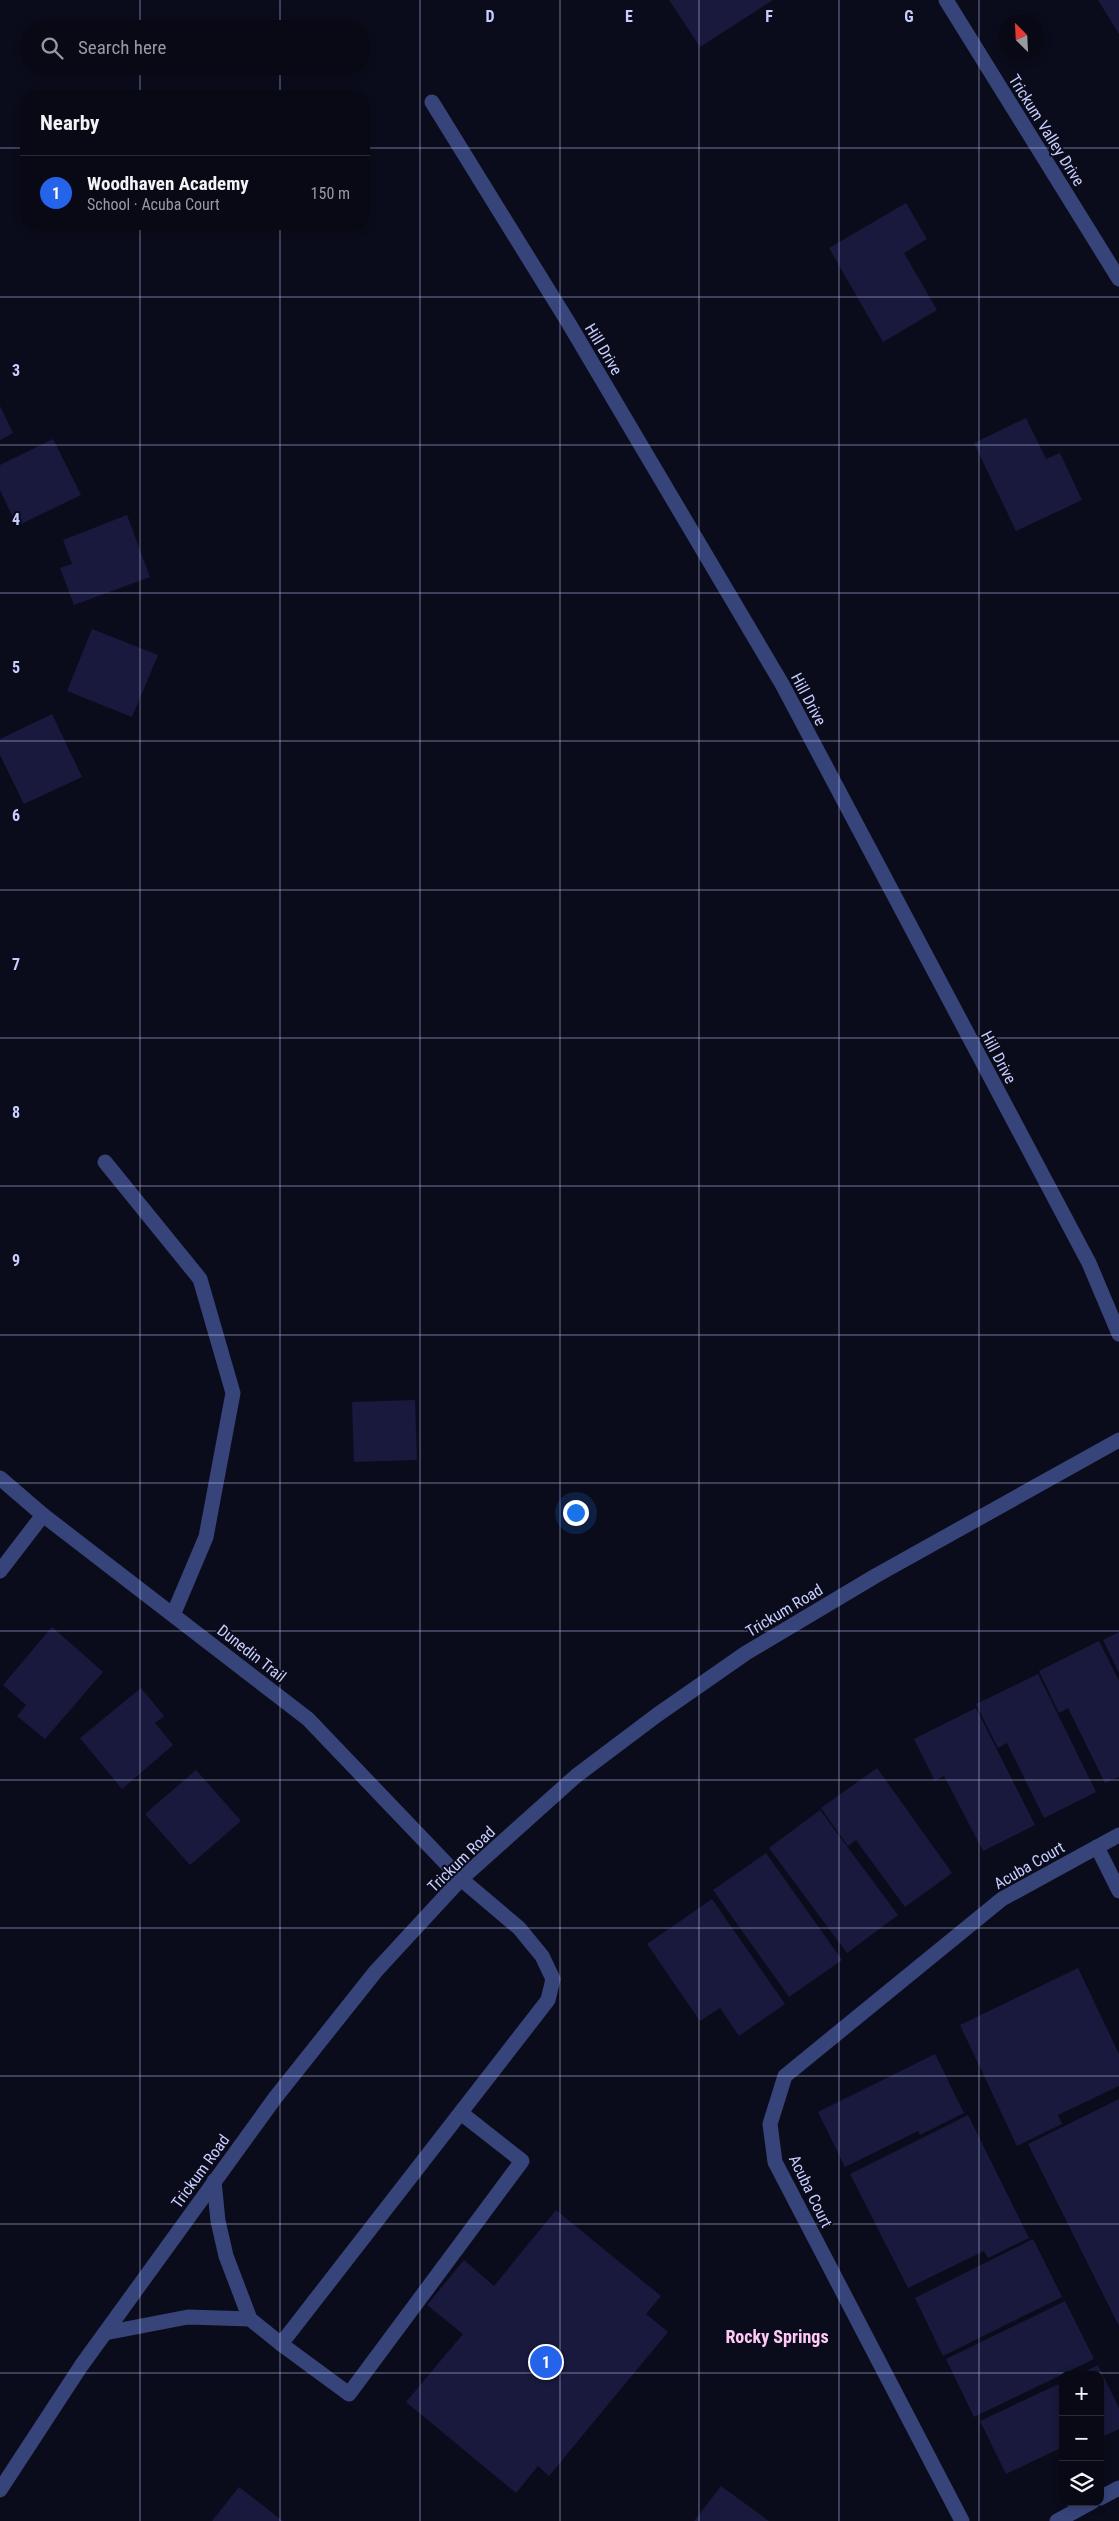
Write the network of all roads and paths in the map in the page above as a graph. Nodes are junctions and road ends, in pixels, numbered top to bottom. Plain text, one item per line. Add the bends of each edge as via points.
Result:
1 (946, 0) edge
2 (432, 102) dead end
3 (1119, 279) edge
4 (105, 1162) dead end
5 (1119, 1334) edge
6 (1119, 1440) edge
7 (0, 1478) edge
8 (43, 1515) junction
9 (0, 1570) edge
10 (173, 1615) junction
11 (1119, 1835) edge
12 (1097, 1847) junction
13 (461, 1879) junction
14 (1119, 1890) edge
15 (461, 2113) junction
16 (214, 2181) junction
17 (250, 2319) junction
18 (104, 2333) junction
19 (281, 2344) junction
20 (1119, 2488) edge
21 (0, 2490) edge
22 (1104, 2496) edge
23 (1085, 2506) edge
24 (962, 2521) edge
25 (1057, 2521) edge

1 - 3 street, Trickum Valley Drive
2 - 5 street, Hill Drive via 568,322 782,684 1089,1263
4 - 10 street via 200,1279 233,1393 206,1537
6 - 13 street, Trickum Road via 877,1575 746,1654 576,1776
7 - 8 street, Dunedin Trail
8 - 9 street
8 - 10 street, Dunedin Trail
10 - 13 street, Dunedin Trail via 308,1719
11 - 12 street, Acuba Court
12 - 14 street
12 - 24 street, Acuba Court via 1002,1899 784,2076 770,2124 775,2162
13 - 15 street, Dunedin Trail via 519,1928 542,1956 553,1979 548,2000
13 - 16 street, Trickum Road via 376,1971 274,2098
15 - 19 street, Dunedin Trail
15 - 19 street via 522,2161 349,2394
16 - 17 street via 226,2256
16 - 18 street, Trickum Road
17 - 18 street via 188,2316
17 - 19 street
18 - 21 street, Trickum Road
20 - 22 street
23 - 25 street

